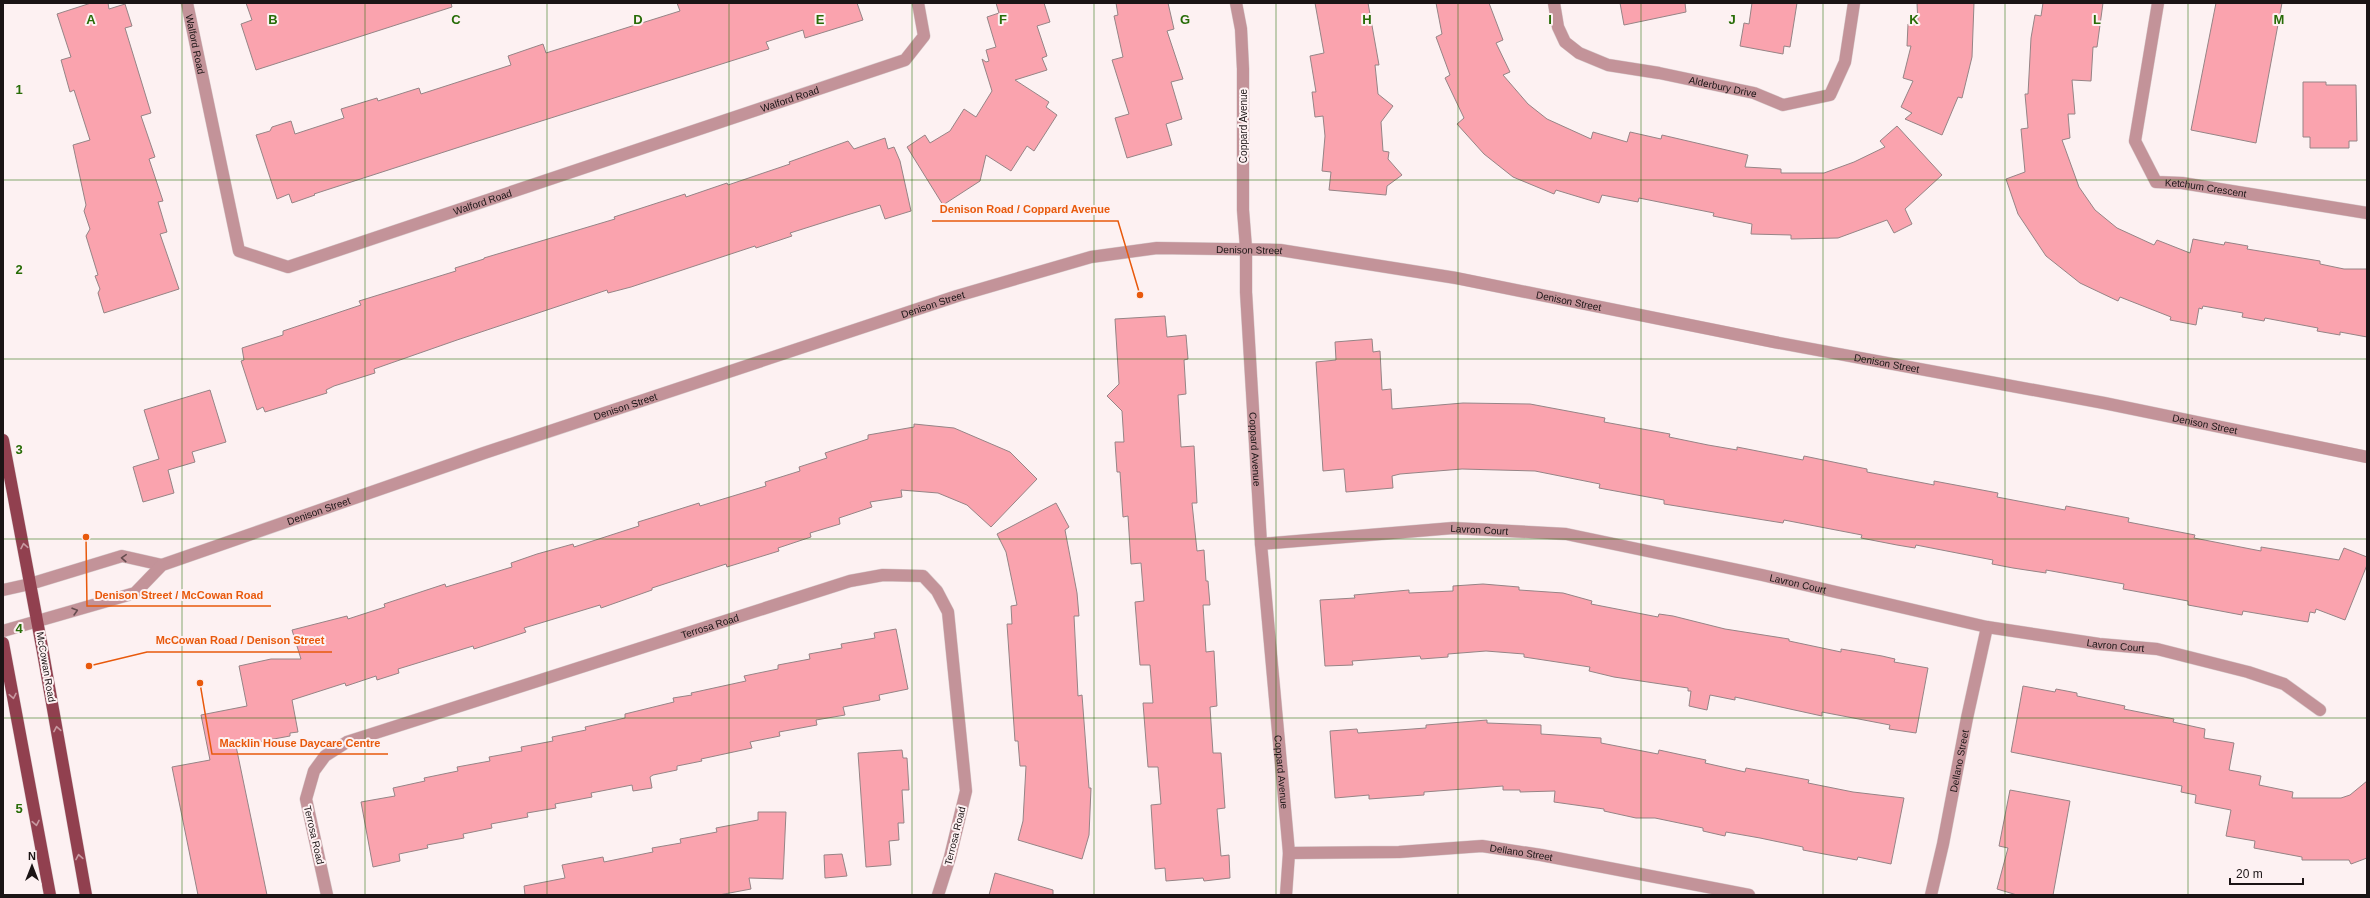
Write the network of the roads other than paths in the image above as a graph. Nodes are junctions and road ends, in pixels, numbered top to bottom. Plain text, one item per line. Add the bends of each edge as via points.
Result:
1 (187, 3) edge
2 (918, 3) edge
3 (1236, 3) edge
4 (1554, 3) edge
5 (1854, 3) edge
6 (2158, 3) edge
7 (2367, 213) edge
8 (1246, 248) junction
9 (3, 440) edge
10 (2367, 457) edge
11 (1261, 544) junction
12 (162, 565) junction
13 (30, 584) junction
14 (3, 590) edge
15 (38, 621) junction
16 (1987, 627) junction
17 (3, 631) edge
18 (3, 643) edge
19 (2320, 710) dead end
20 (1289, 853) junction
21 (50, 895) edge
22 (86, 895) edge
23 (328, 895) edge
24 (938, 895) edge
25 (1286, 895) edge
26 (1749, 895) edge
27 (1931, 895) edge

1 - 2 street, Walford Road via 239,251 288,267 905,60 924,36
3 - 8 street, Coppard Avenue via 1241,29 1243,69 1243,210
4 - 5 street, Alderbury Drive via 1558,27 1565,42 1579,53 1608,65 1754,93 1783,105 1830,95 1845,62
6 - 7 street, Ketchum Crescent via 2135,141 2156,182 2182,183
8 - 10 street, Denison Street via 1280,250 1456,278 1774,342 2104,403
8 - 11 street, Coppard Avenue via 1246,292
8 - 12 street, Denison Street via 1157,248 1091,257 1015,279 484,453
13 -> 9 main road, McCowan Road
11 - 16 street, Lavron Court via 1453,528 1566,534 1762,575
11 - 20 street, Coppard Avenue
12 -> 13 street via 122,556
15 -> 12 street, Denison Street via 135,593
13 - 14 street
13 - 15 main road, McCowan Road
15 - 17 street, Denison Street
22 -> 15 main road, McCowan Road
16 - 19 street, Lavron Court via 2099,644 2157,649 2284,684
16 - 27 street, Dellano Street via 1965,725 1944,844
18 -> 21 main road
20 - 25 street, Coppard Avenue
20 - 26 street, Dellano Street via 1399,852 1482,846 1541,854
23 - 24 street, Terrosa Road via 306,800 314,771 325,756 347,742 850,581 883,575 923,576 937,590 948,612 966,791

